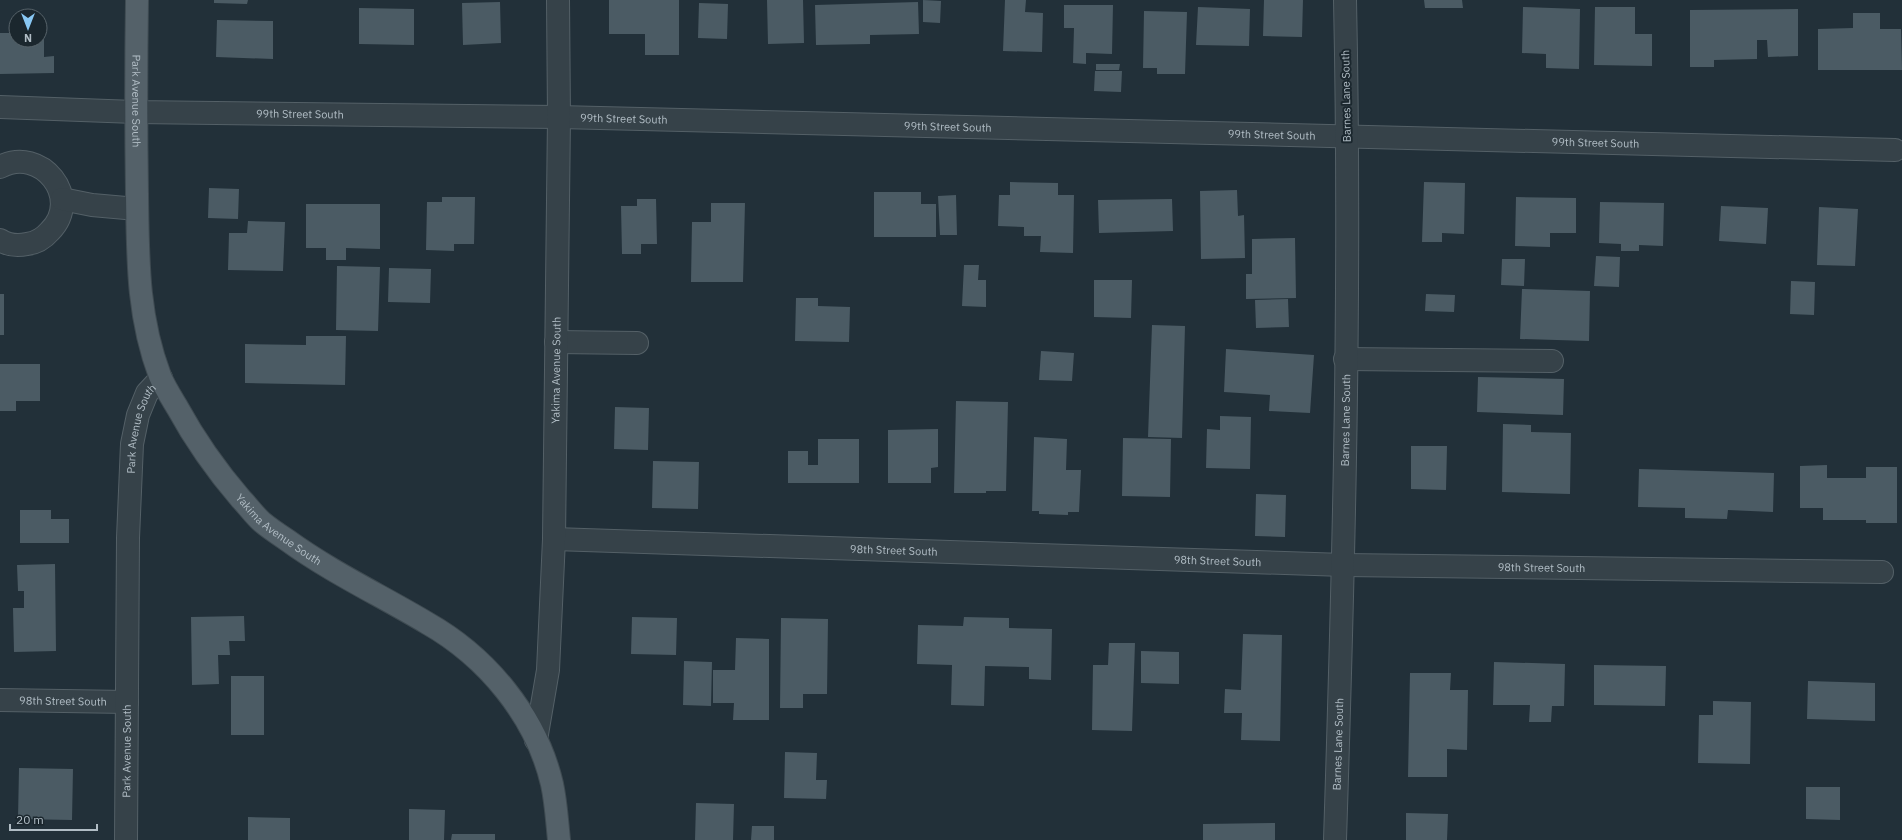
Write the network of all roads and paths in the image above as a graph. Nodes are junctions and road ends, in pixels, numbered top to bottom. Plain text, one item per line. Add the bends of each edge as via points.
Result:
1 (137, 0) edge
2 (558, 0) edge
3 (1344, 0) edge
4 (0, 107) edge
5 (135, 112) junction
6 (559, 117) junction
7 (1348, 136) junction
8 (1895, 150) dead end
9 (0, 167) edge
10 (62, 199) junction
11 (137, 209) junction
12 (0, 240) edge
13 (556, 342) junction
14 (637, 343) dead end
15 (1346, 359) junction
16 (1552, 361) dead end
17 (161, 378) junction
18 (554, 539) junction
19 (1344, 565) junction
20 (1882, 572) dead end
21 (0, 700) edge
22 (127, 702) junction
23 (536, 740) junction
24 (126, 840) edge
25 (559, 840) edge
26 (1335, 840) edge

1 - 5 main road, Park Avenue South
2 - 6 street, Yakima Avenue South
3 - 7 street, Barnes Lane South
4 - 5 street, 99th Street South
5 - 6 street, 99th Street South
5 - 11 main road, Park Avenue South
6 - 7 street, 99th Street South
6 - 13 street, Yakima Avenue South
7 - 8 street, 99th Street South
7 - 15 street, Barnes Lane South
9 - 10 street via 18,162 42,168 58,186
10 - 11 street
10 - 12 street via 61,213 55,226 45,237 32,244 18,246
11 - 17 main road, Park Avenue South via 141,306
13 - 14 street
13 - 18 street, Yakima Avenue South
15 - 16 street
15 - 19 street, Barnes Lane South
17 - 22 street, Park Avenue South via 147,393 138,415 132,444 129,484
17 - 23 main road, Yakima Avenue South via 190,431 221,476 261,521 306,554 430,624 473,654 518,708
18 - 19 street, 98th Street South
18 - 23 street, Yakima Avenue South via 548,663
19 - 20 street, 98th Street South
19 - 26 street, Barnes Lane South
21 - 22 street, 98th Street South
22 - 24 street, Park Avenue South
23 - 25 main road, Yakima Avenue South via 552,784

